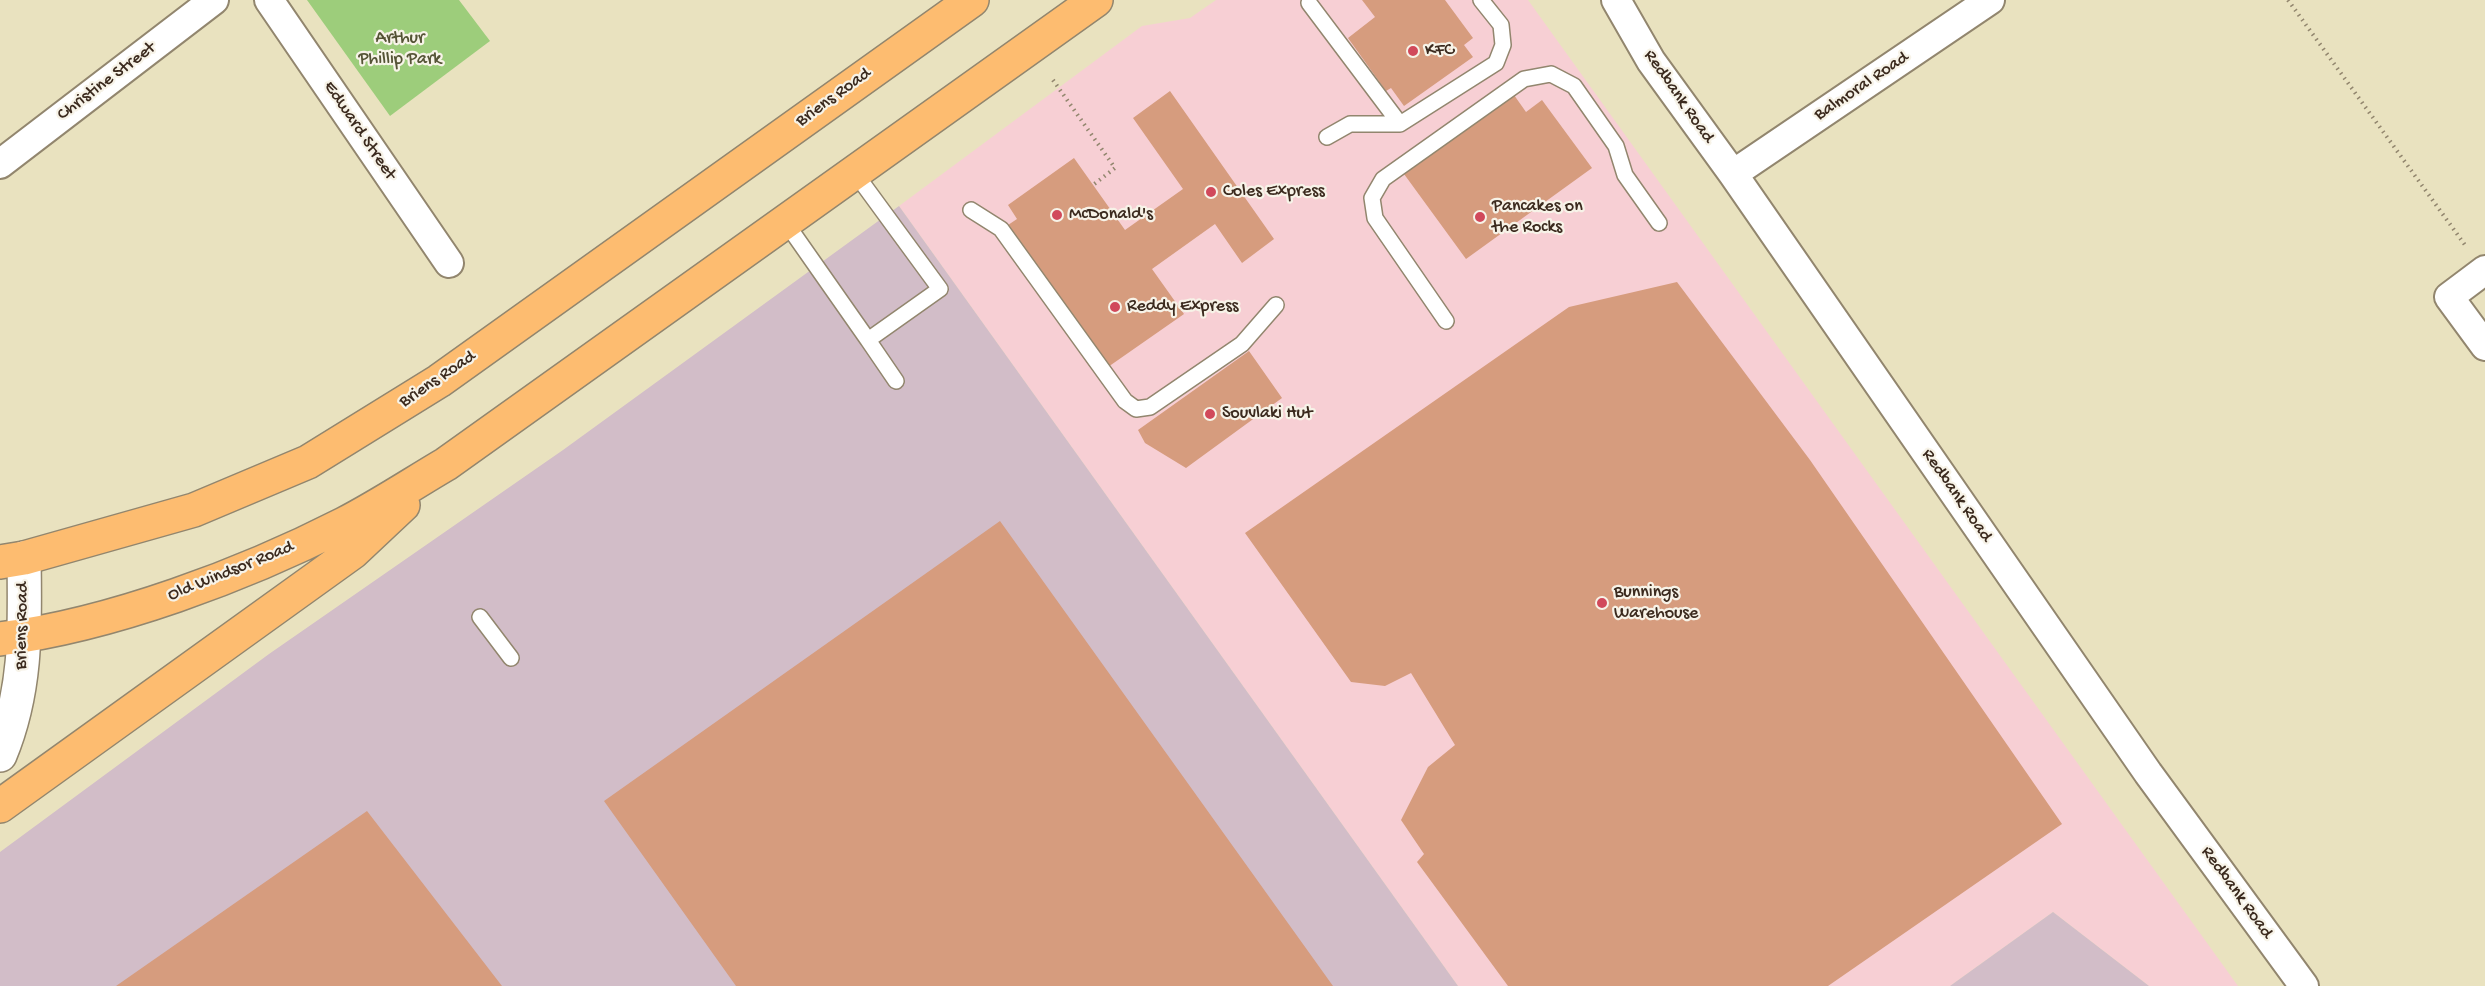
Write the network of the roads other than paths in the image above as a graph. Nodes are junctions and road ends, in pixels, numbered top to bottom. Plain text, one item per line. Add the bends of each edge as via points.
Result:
1 (214, 0) edge
2 (269, 0) edge
3 (972, 0) edge
4 (1096, 0) edge
5 (1481, 0) edge
6 (1616, 0) edge
7 (1990, 0) edge
8 (1309, 3) dead end
9 (1400, 124) junction
10 (1327, 137) dead end
11 (0, 164) edge
12 (855, 173) junction
13 (1733, 174) junction
14 (971, 210) dead end
15 (786, 223) junction
16 (1659, 223) dead end
17 (449, 263) dead end
18 (2484, 270) edge
19 (1276, 305) dead end
20 (1446, 321) dead end
21 (868, 340) junction
22 (2485, 346) edge
23 (896, 381) dead end
24 (446, 465) junction
25 (12, 560) edge
26 (480, 617) dead end
27 (12, 637) edge
28 (512, 658) dead end
29 (0, 755) edge
30 (0, 806) edge
31 (2304, 986) edge

1 - 11 street, Christine Street
2 - 17 street, Edward Street
3 - 25 highway, Briens Road via 439,381 308,462 194,510
4 - 12 highway
5 - 9 lane via 1501,25 1503,45 1496,63
6 - 13 street, Redbank Road via 1651,61
7 - 13 street, Balmoral Road
8 - 9 lane
9 - 10 lane via 1350,124
12 - 15 highway
12 - 21 lane via 940,289
13 - 31 street, Redbank Road via 2148,773
14 - 19 lane via 1001,229 1125,401 1136,409 1150,407 1242,344
15 - 21 lane
15 - 24 highway
16 - 20 lane via 1626,175 1616,146 1574,86 1551,74 1524,79 1383,179 1372,198 1375,218
18 - 22 street via 2449,297
21 - 23 lane
24 - 27 highway, Old Windsor Road via 344,524 264,560 148,605
24 - 30 highway via 353,552
25 - 27 street, Briens Road
26 - 28 lane
27 - 29 street, Briens Road via 18,704

